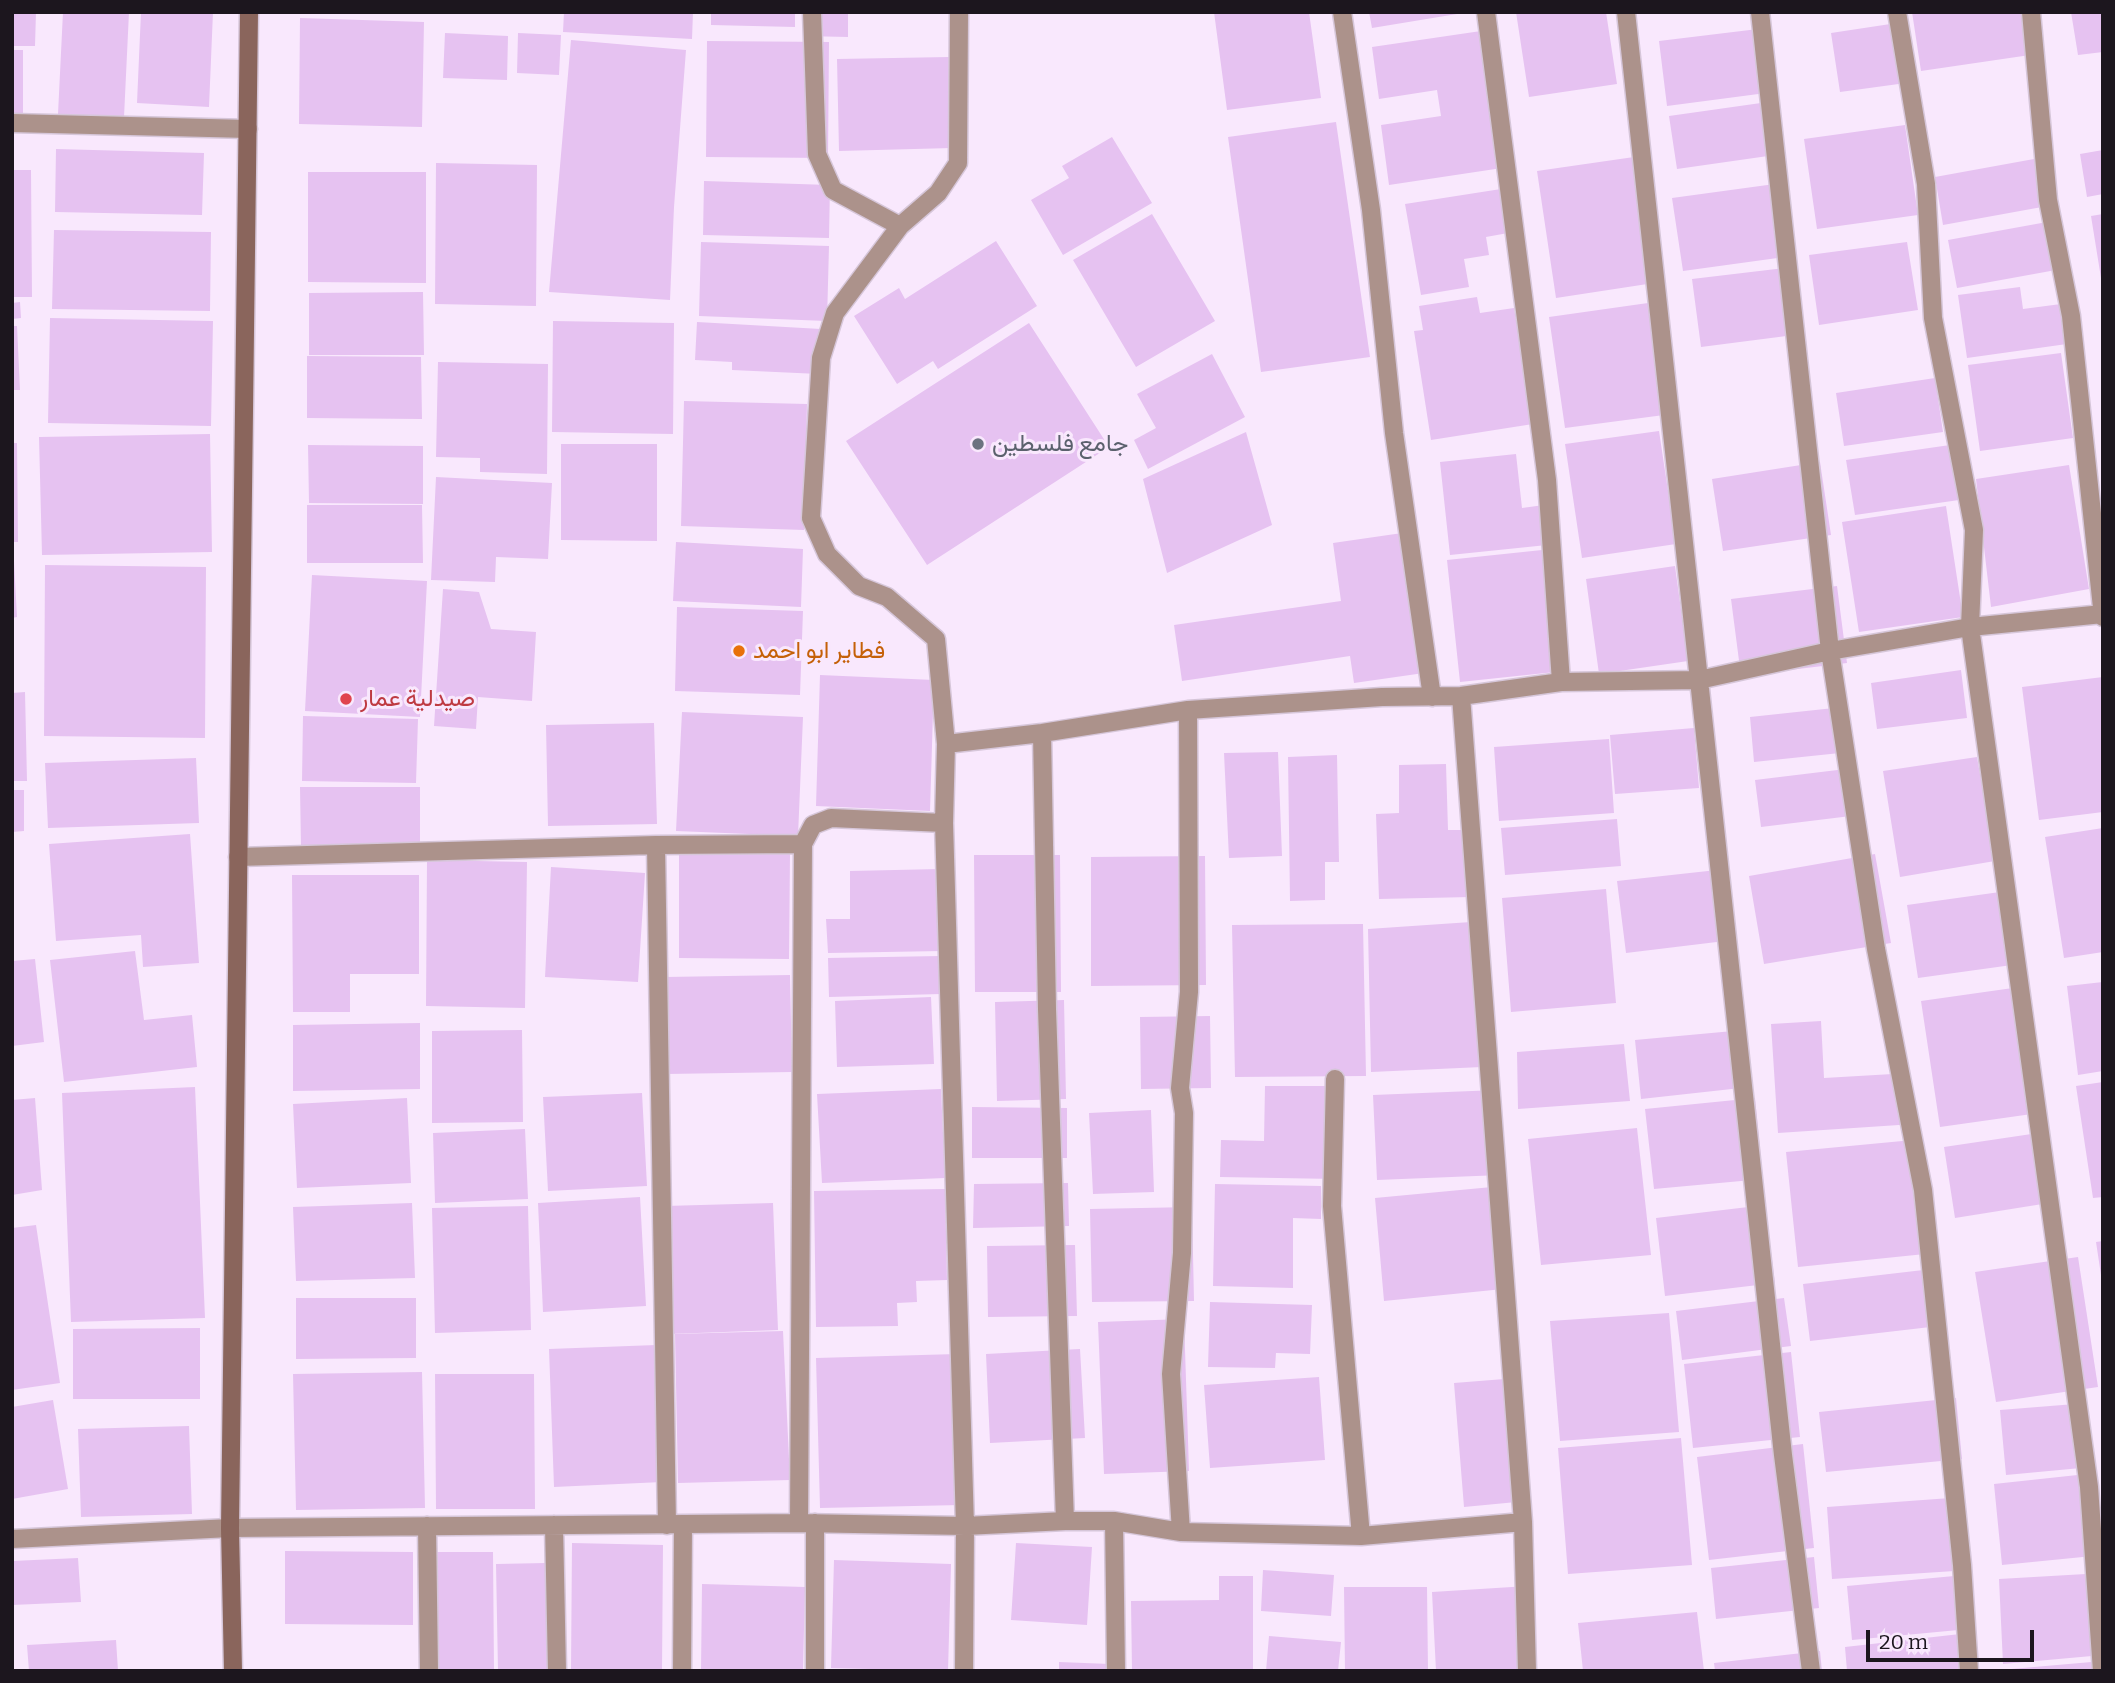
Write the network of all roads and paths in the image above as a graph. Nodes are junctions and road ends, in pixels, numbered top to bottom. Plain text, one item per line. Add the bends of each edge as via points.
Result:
1 (248, 12) edge
2 (812, 12) edge
3 (959, 12) edge
4 (1342, 12) edge
5 (1486, 12) edge
6 (1626, 12) edge
7 (1760, 12) edge
8 (1897, 12) edge
9 (2031, 12) edge
10 (12, 123) edge
11 (248, 129) junction
12 (900, 226) junction
13 (2103, 615) edge
14 (1970, 627) junction
15 (1830, 651) junction
16 (1699, 680) junction
17 (1561, 682) junction
18 (1461, 696) junction
19 (1432, 697) junction
20 (1188, 710) junction
21 (1042, 733) junction
22 (946, 744) junction
23 (944, 823) junction
24 (803, 844) junction
25 (656, 845) junction
26 (238, 857) junction
27 (1335, 1079) dead end
28 (1065, 1521) junction
29 (1114, 1521) junction
30 (1523, 1522) junction
31 (807, 1523) junction
32 (554, 1525) junction
33 (675, 1525) junction
34 (965, 1525) junction
35 (426, 1526) junction
36 (230, 1528) junction
37 (1181, 1532) junction
38 (1361, 1536) junction
39 (12, 1539) edge
40 (233, 1671) edge
41 (429, 1671) edge
42 (558, 1671) edge
43 (682, 1671) edge
44 (815, 1671) edge
45 (964, 1671) edge
46 (1116, 1671) edge
47 (1527, 1671) edge
48 (1811, 1671) edge
49 (1969, 1671) edge
50 (2102, 1671) edge

1 - 11 street
2 - 12 street via 817,154 834,190
3 - 12 street via 958,163 938,193
4 - 19 street
5 - 17 street via 1547,480
6 - 16 street
7 - 15 street
8 - 14 street via 1926,184 1933,318 1974,530
9 - 13 street via 2048,200 2071,316
10 - 11 street
11 - 26 street
12 - 22 street via 835,313 821,358 811,518 827,554 859,586 887,597 936,639
13 - 14 street
14 - 15 street
14 - 50 street via 2089,1487
15 - 16 street
15 - 49 street via 1876,948 1923,1190
16 - 17 street
16 - 48 street
17 - 18 street
18 - 19 street
18 - 30 street
19 - 20 street
20 - 21 street
20 - 37 street via 1189,992 1180,1088 1184,1114 1182,1252 1171,1374
21 - 22 street
21 - 28 street via 1046,1009
22 - 23 street
23 - 24 street via 831,818 813,825
23 - 34 street
24 - 25 street
24 - 31 street
25 - 26 street
25 - 33 street
26 - 36 street
27 - 38 street via 1332,1206
28 - 29 street
28 - 34 street
29 - 37 street
29 - 46 street
30 - 38 street
30 - 47 street
31 - 33 street
31 - 34 street
31 - 44 street
32 - 33 street
32 - 35 street
32 - 42 street
33 - 43 street
34 - 45 street
35 - 36 street
35 - 41 street
36 - 39 street
36 - 40 street
37 - 38 street

